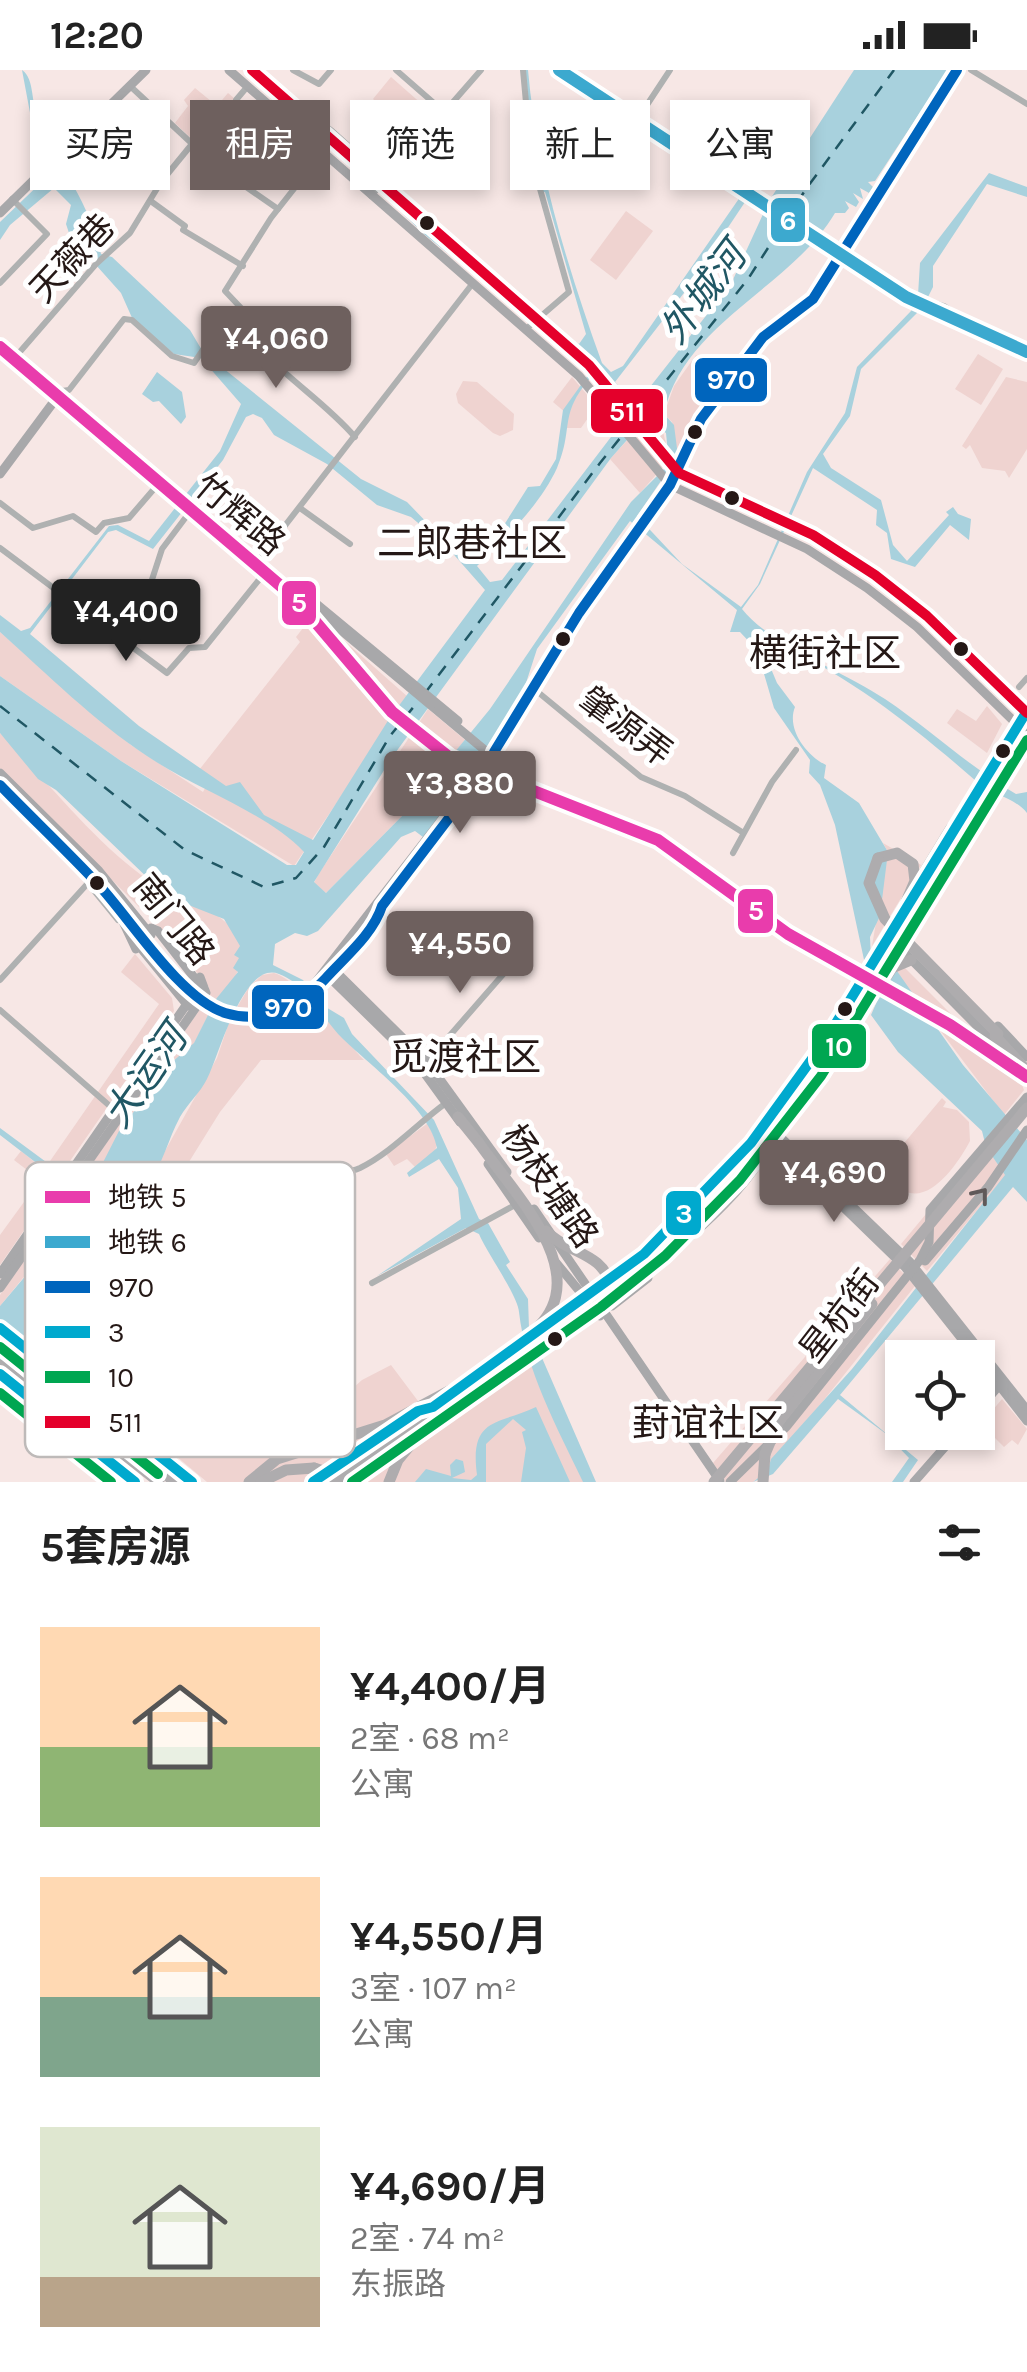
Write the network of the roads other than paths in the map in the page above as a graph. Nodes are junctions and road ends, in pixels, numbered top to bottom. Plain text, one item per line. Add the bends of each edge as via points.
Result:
1 (144, 70) edge
2 (229, 70) edge
3 (250, 70) edge
4 (293, 70) edge
5 (331, 70) edge
6 (396, 70) edge
7 (481, 70) edge
8 (522, 70) edge
9 (564, 70) edge
10 (670, 70) edge
11 (957, 70) edge
12 (971, 70) edge
13 (130, 86) junction
14 (248, 88) junction
15 (236, 100) edge
16 (262, 100) edge
17 (430, 100) edge
18 (453, 100) edge
19 (1027, 104) edge
20 (190, 142) edge
21 (190, 146) edge
22 (350, 153) edge
23 (251, 190) edge
24 (293, 190) edge
25 (380, 190) edge
26 (380, 190) edge
27 (14, 201) junction
28 (152, 202) junction
29 (278, 209) junction
30 (0, 211) edge
31 (844, 256) junction
32 (243, 266) junction
33 (0, 283) edge
34 (473, 283) junction
35 (236, 316) junction
36 (533, 321) junction
37 (0, 342) edge
38 (1027, 351) edge
39 (18, 354) junction
40 (59, 392) junction
41 (631, 407) dead end
42 (617, 421) junction
43 (354, 437) junction
44 (0, 466) edge
45 (0, 474) edge
46 (665, 478) junction
47 (160, 482) junction
48 (177, 493) junction
49 (0, 503) edge
50 (192, 507) junction
51 (300, 508) junction
52 (350, 544) dead end
53 (0, 548) edge
54 (258, 561) junction
55 (266, 571) junction
56 (104, 624) junction
57 (1027, 678) edge
58 (404, 680) junction
59 (1020, 687) dead end
60 (533, 688) junction
61 (1026, 726) edge
62 (796, 750) dead end
63 (491, 753) junction
64 (0, 773) edge
65 (0, 785) edge
66 (742, 832) junction
67 (733, 852) dead end
68 (92, 875) junction
69 (913, 897) junction
70 (120, 904) junction
71 (898, 922) junction
72 (910, 933) junction
73 (149, 937) junction
74 (887, 940) junction
75 (133, 944) junction
76 (900, 947) junction
77 (526, 948) dead end
78 (329, 971) junction
79 (0, 977) edge
80 (0, 1010) edge
81 (189, 1010) junction
82 (997, 1035) junction
83 (834, 1046) junction
84 (1027, 1059) edge
85 (424, 1065) junction
86 (1027, 1073) edge
87 (804, 1081) junction
88 (1027, 1097) edge
89 (447, 1102) junction
90 (111, 1106) dead end
91 (1027, 1108) edge
92 (461, 1115) junction
93 (1026, 1127) edge
94 (771, 1134) junction
95 (480, 1142) junction
96 (82, 1162) edge
97 (355, 1169) edge
98 (752, 1176) junction
99 (740, 1178) junction
100 (724, 1201) junction
101 (516, 1204) junction
102 (25, 1240) edge
103 (25, 1249) edge
104 (915, 1273) junction
105 (0, 1274) edge
106 (372, 1283) dead end
107 (0, 1288) edge
108 (622, 1290) junction
109 (929, 1291) junction
110 (588, 1298) junction
111 (874, 1302) junction
112 (598, 1309) junction
113 (0, 1328) edge
114 (0, 1336) edge
115 (964, 1340) edge
116 (0, 1346) edge
117 (25, 1348) edge
118 (0, 1354) edge
119 (25, 1356) edge
120 (0, 1365) edge
121 (25, 1368) edge
122 (490, 1372) junction
123 (512, 1372) junction
124 (25, 1373) edge
125 (0, 1374) edge
126 (995, 1377) edge
127 (1001, 1383) junction
128 (25, 1386) edge
129 (995, 1390) edge
130 (25, 1394) edge
131 (463, 1394) junction
132 (777, 1406) junction
133 (434, 1407) junction
134 (1027, 1410) edge
135 (440, 1417) junction
136 (1027, 1421) edge
137 (355, 1435) edge
138 (419, 1437) junction
139 (942, 1450) edge
140 (96, 1457) edge
141 (103, 1457) edge
142 (105, 1457) edge
143 (132, 1457) edge
144 (133, 1457) edge
145 (140, 1457) edge
146 (145, 1457) edge
147 (161, 1457) edge
148 (286, 1457) edge
149 (108, 1461) junction
150 (138, 1462) junction
151 (103, 1482) edge
152 (135, 1482) edge
153 (159, 1482) edge
154 (174, 1482) edge
155 (192, 1482) edge
156 (249, 1482) edge
157 (261, 1482) edge
158 (323, 1482) edge
159 (347, 1482) edge
160 (389, 1482) edge
161 (703, 1482) edge
162 (723, 1482) edge
163 (763, 1482) edge
164 (914, 1482) edge

1 - 13 main road
2 - 14 main road
3 - 22 street via 332,130
4 - 5 street via 319,84
6 - 17 street
7 - 18 street
8 - 36 street via 531,157 569,292
9 - 10 street via 637,120
11 - 31 main road
12 - 19 street
13 - 20 street
13 - 27 main road
14 - 15 street
14 - 16 main road
21 - 28 street, 天薇巷
23 - 29 street
24 - 29 street
25 - 34 main road
26 - 36 street
27 - 30 main road
27 - 33 street via 47,234
28 - 32 street via 183,230
28 - 39 street, 天薇巷
29 - 32 street
31 - 38 street
31 - 46 main road via 802,310 760,340
32 - 35 street via 225,292 242,309
34 - 36 main road
34 - 43 street
35 - 40 street via 189,363 124,318 69,390
35 - 43 street via 252,344
36 - 42 main road
37 - 39 main road, 竹辉路
37 - 40 main road, 竹辉路
39 - 40 main road, 竹辉路
40 - 44 main road
40 - 45 main road
40 - 47 main road, 竹辉路
40 - 48 main road, 竹辉路
41 - 42 street
42 - 46 main road
43 - 51 street
46 - 60 main road
46 - 61 main road via 780,535 891,605
47 - 48 main road, 竹辉路
47 - 49 street via 130,518 104,523 96,532 73,516 33,528
48 - 50 main road, 竹辉路
50 - 54 main road, 竹辉路
50 - 56 street via 162,548 146,601 115,625
51 - 52 street
51 - 54 street
53 - 56 street
54 - 55 main road, 竹辉路
54 - 58 main road, 竹辉路
55 - 56 street via 205,647 189,648 167,672
55 - 58 main road, 竹辉路
57 - 59 street
58 - 63 main road, 竹辉路
60 - 63 main road
60 - 66 street, 肇源弄 via 641,776
61 - 69 highway, bridge via 952,828
61 - 69 main road, bridge via 988,774
61 - 72 main road
61 - 72 highway via 970,838
61 - 83 highway, bridge
61 - 87 highway, bridge
62 - 66 street
63 - 78 main road
63 - 78 main road via 377,921
64 - 68 main road, 南门路
65 - 68 main road, 南门路
66 - 67 street
68 - 70 main road, 南门路
68 - 75 street
68 - 79 street
69 - 71 main road
70 - 73 main road, 南门路
70 - 75 main road
70 - 81 main road via 164,934 206,983 207,992
71 - 72 main road
71 - 74 main road
72 - 76 highway
72 - 84 main road
73 - 78 main road, 南门路, bridge via 194,994 228,1014 272,1016 293,1008
73 - 81 main road via 139,939 140,948
73 - 81 main road via 154,928 199,980
74 - 76 main road
74 - 94 main road, bridge
75 - 81 main road
76 - 86 main road
76 - 94 main road
77 - 85 street
78 - 85 main road, 杨枝塘路
80 - 90 street
81 - 96 main road
82 - 83 highway, bridge via 924,965 908,960 893,966
82 - 84 highway
82 - 86 highway
82 - 87 highway, bridge via 900,934 888,922 880,912 870,875 886,854 909,860 914,885 906,902 896,919 886,935 876,952 856,984 817,1050
83 - 94 highway, bridge
85 - 89 main road, 杨枝塘路
85 - 92 main road, 杨枝塘路
87 - 122 highway, bridge via 676,1229
88 - 104 main road via 930,1210 929,1242
89 - 92 main road, 杨枝塘路
89 - 97 street
91 - 132 highway, bridge
92 - 95 highway
92 - 101 main road, 杨枝塘路
92 - 110 main road, 杨枝塘路
104 -> 93 main road, 星杭街
93 - 111 highway, bridge
94 - 98 main road
94 - 99 main road
94 - 104 main road
94 - 108 highway, bridge via 742,1180
94 - 110 main road
94 - 131 highway, bridge via 651,1261
95 - 122 highway, bridge via 550,1244 558,1276 545,1320
95 - 123 highway, bridge via 547,1232 600,1262 611,1286 595,1315
98 - 99 main road
98 - 100 main road
99 - 100 main road
100 - 108 main road
100 - 112 main road via 638,1286
101 - 106 street
101 - 110 main road, 杨枝塘路
102 - 105 main road
103 - 107 main road
104 - 109 main road
104 - 162 main road, 星杭街 via 787,1426
108 - 112 main road
109 - 115 main road
109 - 127 main road
110 - 112 main road, 杨枝塘路
110 - 133 main road, bridge
111 - 162 highway, bridge
111 - 163 highway, bridge via 777,1424 764,1454
112 - 135 main road
112 - 162 main road, 杨枝塘路
113 - 117 main road, bridge
114 - 119 highway, bridge
116 - 121 highway
118 - 124 highway
120 - 128 highway, bridge
122 - 131 highway, bridge
122 - 137 highway, bridge
123 - 131 highway, bridge
123 - 138 highway, bridge
125 - 130 main road, bridge
126 - 127 main road
127 - 129 main road
127 - 134 main road
127 - 136 main road
131 - 138 highway, bridge
131 - 158 highway, bridge
131 - 158 highway, bridge via 438,1402
131 - 159 highway, bridge
132 - 161 highway, bridge
132 - 162 highway, bridge
133 - 135 main road
133 - 158 main road
135 - 159 main road
138 - 159 highway, bridge
138 - 160 highway, bridge
139 - 164 main road
140 - 151 highway, bridge
141 - 149 main road, bridge
142 - 149 highway
143 - 150 highway
144 - 150 highway
145 - 154 highway
146 - 154 highway, bridge
147 - 155 main road
148 - 156 highway
149 - 152 main road
150 - 153 highway
150 - 154 highway, bridge
157 - 159 highway, bridge via 309,1468

